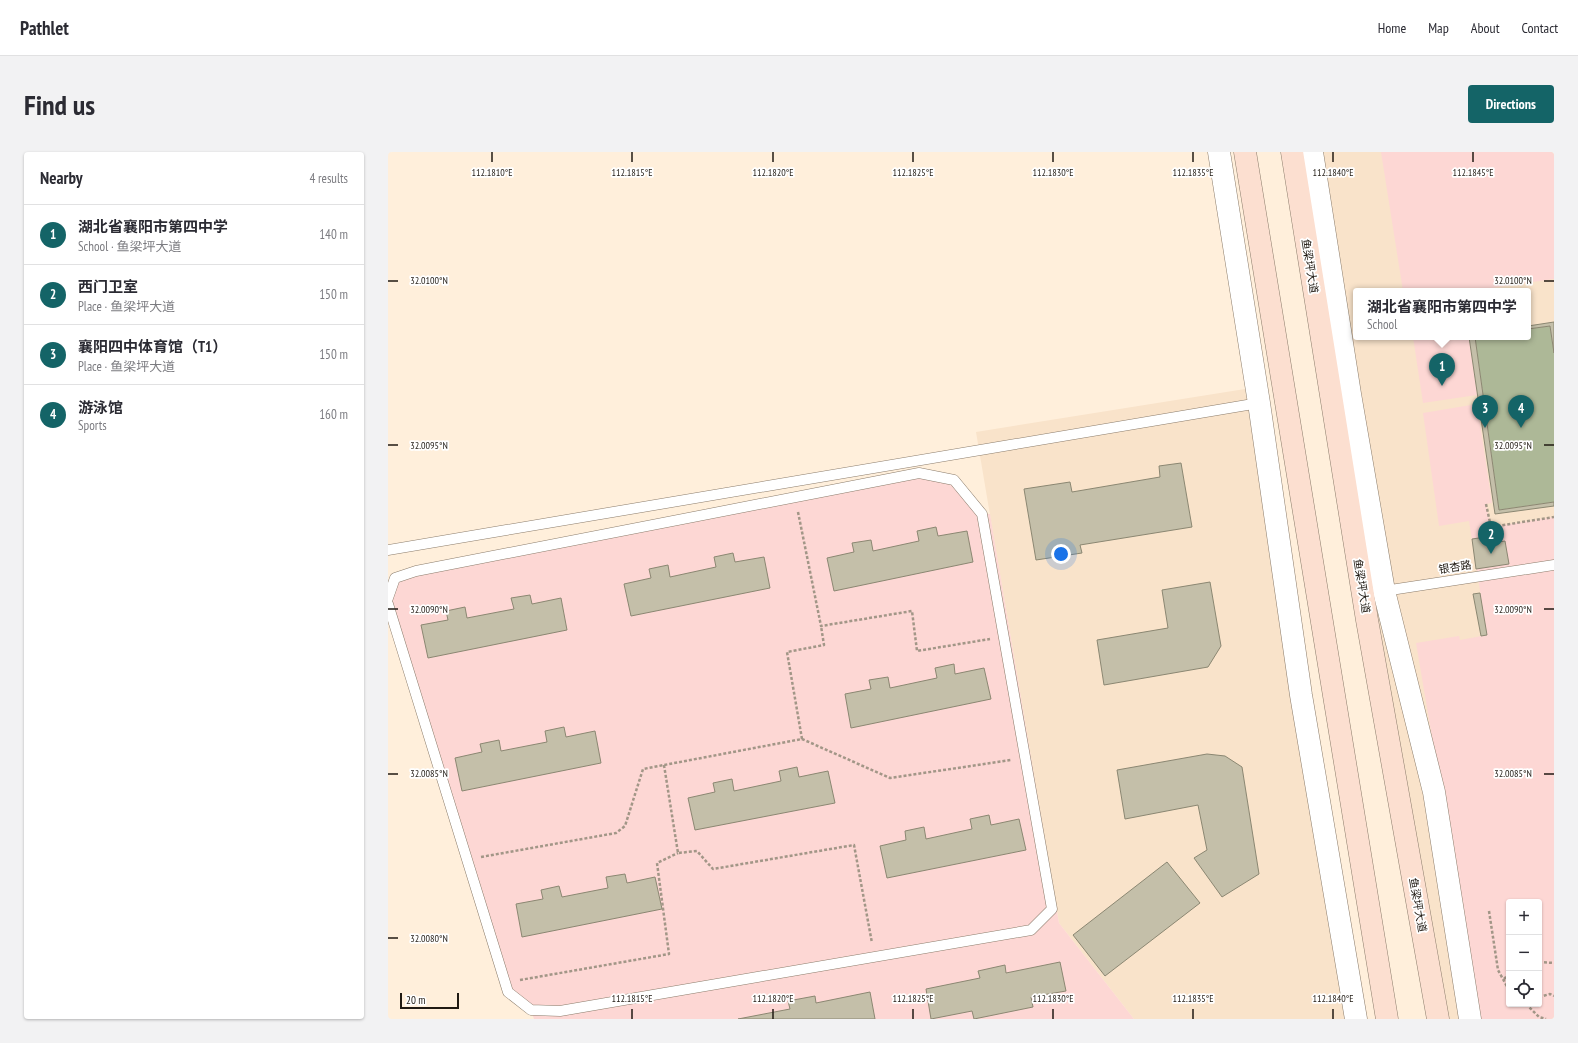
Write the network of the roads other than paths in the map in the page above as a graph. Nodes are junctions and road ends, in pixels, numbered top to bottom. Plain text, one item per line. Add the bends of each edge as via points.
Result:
1 (1219, 152) edge
2 (1245, 152) edge
3 (1292, 152) edge
4 (1312, 152) edge
5 (1259, 403) junction
6 (766, 486) junction
7 (769, 503) junction
8 (388, 550) edge
9 (1554, 566) edge
10 (1384, 591) junction
11 (388, 598) edge
12 (388, 604) edge
13 (1440, 1014) edge
14 (1385, 1016) edge
15 (1356, 1019) edge
16 (1470, 1019) edge

1 - 5 street
2 - 14 main road
3 - 13 main road, 鱼梁坪大道 via 1368,628
4 - 10 street
5 - 6 lane
5 - 15 street via 1301,695
6 - 7 lane
6 - 8 lane
7 - 11 lane via 416,571 395,578
7 - 12 lane via 919,473 954,480 982,514 1052,909 1031,930 560,1011 531,1010 508,992
9 - 10 lane, 银杏路
10 - 16 street via 1434,792

